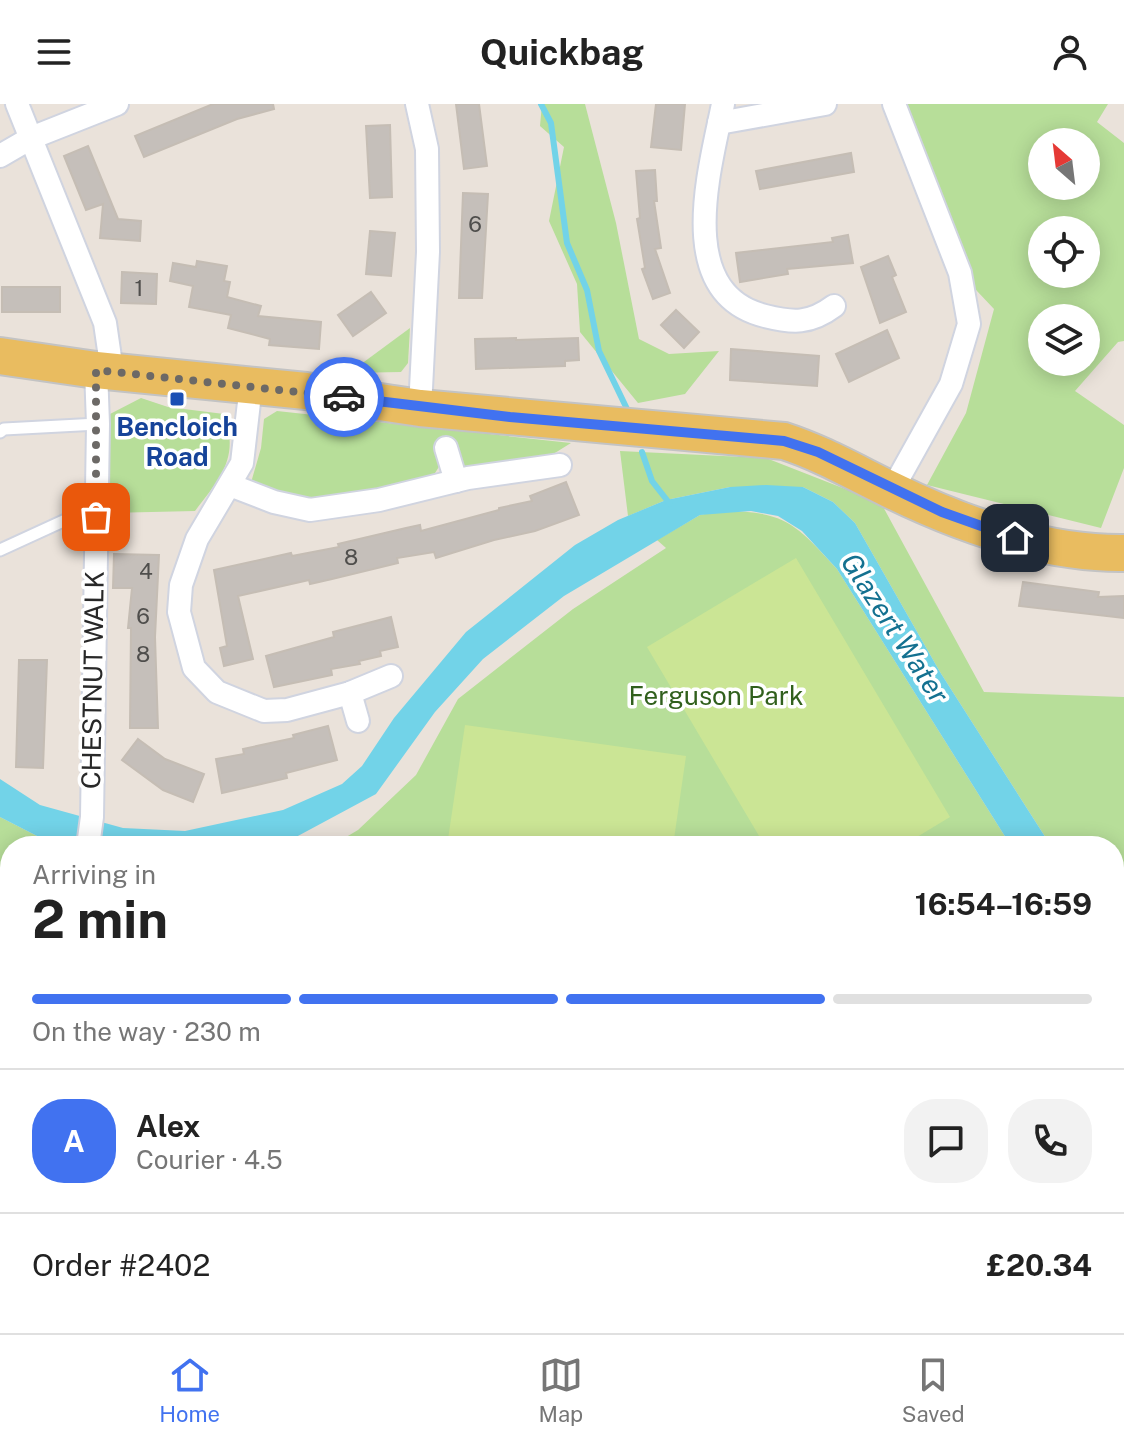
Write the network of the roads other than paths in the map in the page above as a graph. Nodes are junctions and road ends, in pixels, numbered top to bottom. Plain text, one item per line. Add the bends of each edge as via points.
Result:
1 (17, 104) edge
2 (117, 104) edge
3 (417, 104) edge
4 (825, 104) edge
5 (894, 104) edge
6 (721, 114) edge
7 (31, 138) junction
8 (0, 156) edge
9 (834, 306) dead end
10 (0, 356) edge
11 (104, 371) junction
12 (251, 385) junction
13 (420, 408) junction
14 (98, 424) junction
15 (0, 432) edge
16 (446, 448) dead end
17 (560, 465) dead end
18 (456, 481) junction
19 (230, 485) junction
20 (892, 490) junction
21 (97, 506) junction
22 (0, 550) edge
23 (1124, 553) edge
24 (391, 676) dead end
25 (350, 693) junction
26 (358, 721) dead end
27 (89, 836) edge

1 - 7 street
2 - 7 street
3 - 13 street via 428,163
4 - 6 street
5 - 20 street via 960,273 969,324 951,384
6 - 9 street via 704,211 713,273 734,303 755,313 794,323 817,319
7 - 8 street
7 - 11 street via 105,323
10 - 11 main road
11 - 12 main road
11 - 14 street, CHESTNUT WALK
12 - 13 main road
12 - 19 street via 242,463
13 - 20 main road via 784,441 818,452
14 - 15 lane
14 - 21 street, CHESTNUT WALK
16 - 18 street
17 - 18 street
18 - 19 street via 310,510
19 - 25 street via 197,539 181,585 179,612 194,668 217,692 264,711
20 - 23 main road via 1015,538
21 - 22 lane
21 - 27 street, CHESTNUT WALK
24 - 25 street
25 - 26 street

